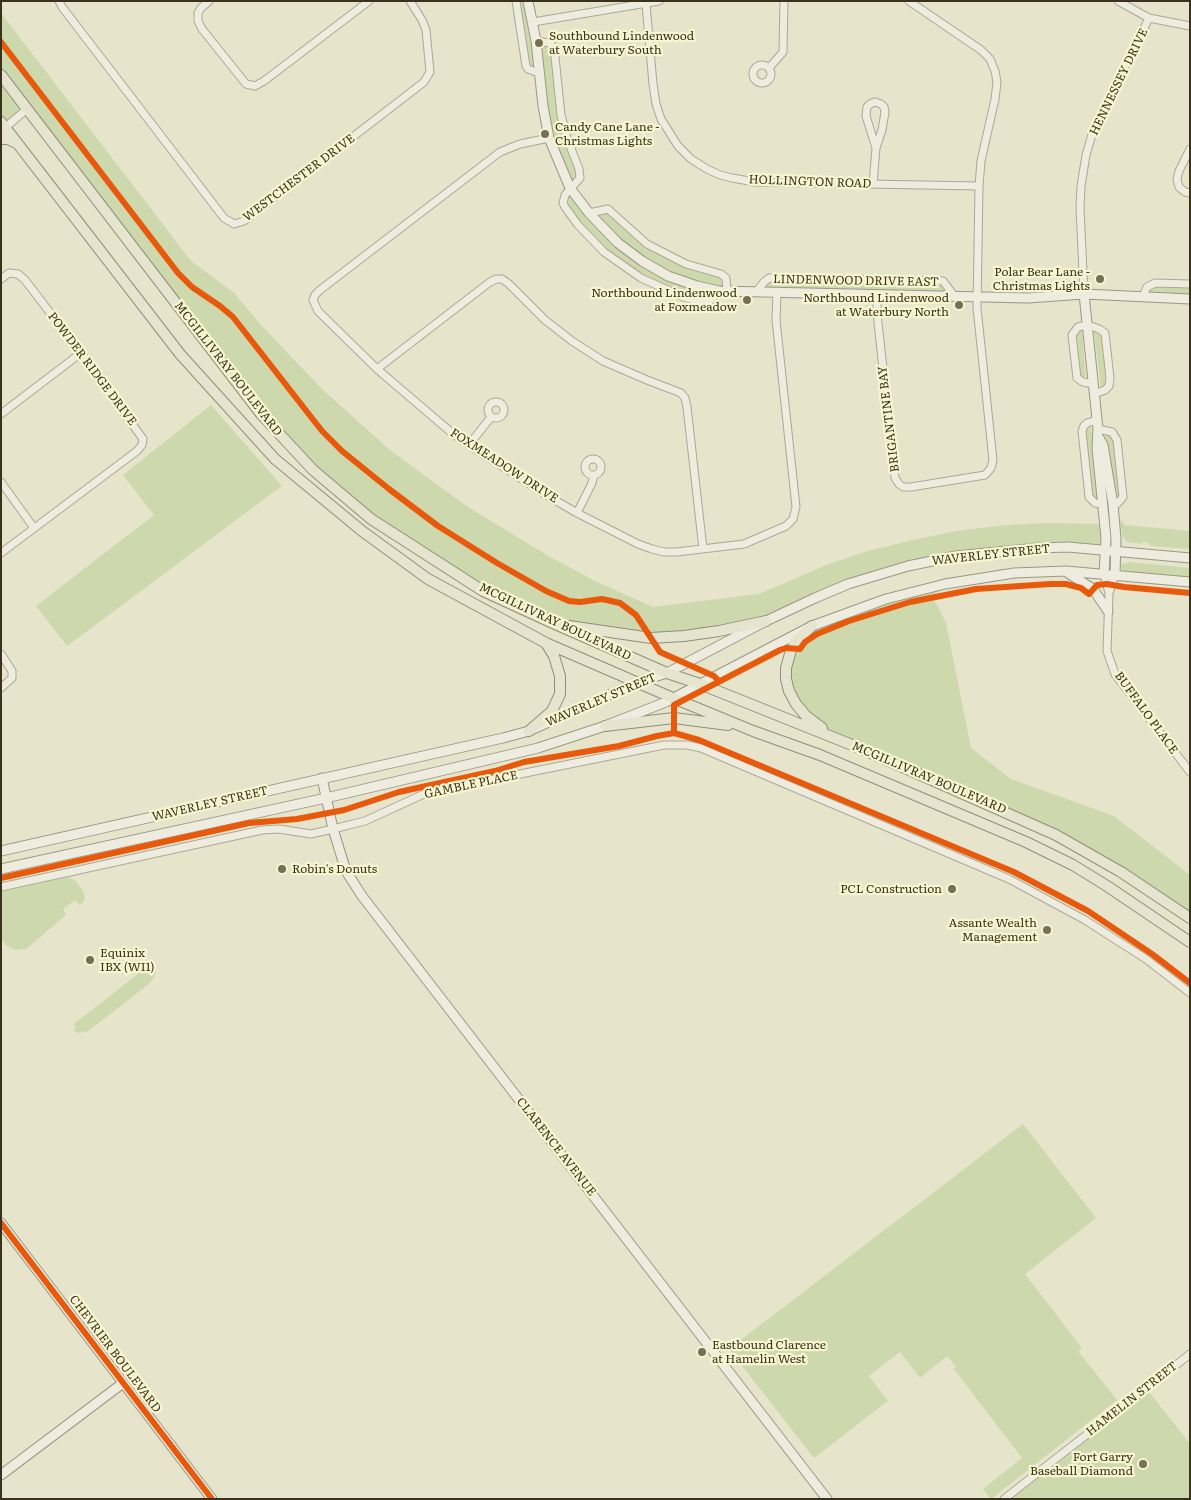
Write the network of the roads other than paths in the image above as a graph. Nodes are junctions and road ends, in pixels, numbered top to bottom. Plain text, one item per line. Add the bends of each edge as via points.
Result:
1 (60, 1) edge
2 (209, 1) edge
3 (369, 1) edge
4 (410, 1) edge
5 (516, 1) edge
6 (528, 1) edge
7 (659, 1) edge
8 (784, 1) edge
9 (909, 1) edge
10 (1118, 1) edge
11 (646, 4) junction
12 (1149, 18) junction
13 (533, 22) junction
14 (1190, 26) edge
15 (536, 41) junction
16 (769, 68) dead end
17 (539, 74) junction
18 (1, 75) edge
19 (27, 109) junction
20 (3, 127) edge
21 (549, 138) junction
22 (1, 139) edge
23 (18, 144) junction
24 (876, 148) junction
25 (1190, 149) edge
26 (873, 184) junction
27 (979, 186) junction
28 (570, 188) junction
29 (1190, 193) edge
30 (589, 213) junction
31 (1, 279) edge
32 (1190, 284) edge
33 (723, 291) junction
34 (756, 292) junction
35 (777, 293) junction
36 (878, 294) junction
37 (1084, 294) junction
38 (1143, 296) junction
39 (955, 297) junction
40 (977, 297) junction
41 (1190, 299) edge
42 (1190, 304) edge
43 (1088, 325) junction
44 (81, 353) junction
45 (377, 369) junction
46 (1093, 384) junction
47 (1094, 394) junction
48 (1, 414) edge
49 (491, 417) dead end
50 (1098, 429) junction
51 (469, 445) junction
52 (594, 475) dead end
53 (1, 482) edge
54 (1102, 504) junction
55 (1112, 504) junction
56 (577, 513) junction
57 (34, 528) junction
58 (703, 549) junction
59 (1105, 551) junction
60 (1116, 552) junction
61 (1, 553) edge
62 (1190, 558) edge
63 (1066, 571) junction
64 (1104, 574) junction
65 (1115, 575) junction
66 (1190, 582) edge
67 (1109, 593) junction
68 (1108, 611) junction
69 (766, 621) junction
70 (555, 624) junction
71 (812, 626) junction
72 (546, 643) junction
73 (1, 654) edge
74 (667, 673) junction
75 (638, 682) junction
76 (700, 684) junction
77 (1, 688) edge
78 (673, 698) junction
79 (605, 726) junction
80 (753, 730) junction
81 (529, 731) junction
82 (862, 749) junction
83 (1190, 772) edge
84 (322, 778) junction
85 (326, 798) junction
86 (333, 829) junction
87 (1, 852) edge
88 (1, 869) edge
89 (1, 887) edge
90 (1190, 918) edge
91 (1190, 942) edge
92 (1190, 993) edge
93 (1, 1223) edge
94 (1190, 1354) edge
95 (123, 1383) junction
96 (1, 1475) edge
97 (212, 1499) edge
98 (827, 1499) edge
99 (1004, 1499) edge

1 - 4 street, WESTCHESTER DRIVE via 224,218 234,224 244,222 429,76 426,30
2 - 3 street via 198,13 202,29 246,84 255,86
5 - 17 street via 526,66
6 - 13 street, LINDENWOOD DRIVE EAST
7 - 11 street
8 - 16 street via 783,52
9 - 27 street via 981,50 995,72 995,99 981,161
10 - 12 street
11 - 13 street
11 - 26 street, HOLLINGTON ROAD via 656,104 669,134 691,159 720,175 744,181
12 - 14 street
12 - 37 street, HENNESSEY DRIVE via 1094,131 1086,155 1080,208
13 - 15 street, LINDENWOOD DRIVE EAST
15 - 17 street, LINDENWOOD DRIVE EAST
15 - 28 street, LINDENWOOD DRIVE EAST via 554,47 561,115 580,169 580,178
17 - 21 street, LINDENWOOD DRIVE EAST
18 - 19 main road, MCGILLIVRAY BOULEVARD
19 - 20 street
19 - 70 main road, MCGILLIVRAY BOULEVARD via 256,406 313,470 372,519 483,591
20 - 23 main road, MCGILLIVRAY BOULEVARD
21 - 28 street, LINDENWOOD DRIVE EAST
21 - 45 street, FOXMEADOW DRIVE via 500,152 315,294 313,300 318,311
22 - 23 main road
23 - 72 main road, MCGILLIVRAY BOULEVARD via 180,354 275,459 362,531 428,579
24 - 24 street via 885,112 884,107 875,102 867,107 866,116
24 - 26 street
25 - 29 street via 1177,179 1180,187
26 - 27 street, HOLLINGTON ROAD
27 - 40 street
28 - 30 street, LINDENWOOD DRIVE EAST
28 - 33 street, LINDENWOOD DRIVE EAST via 565,194 565,207 604,252 622,266 662,288 703,302 709,302
30 - 33 street, LINDENWOOD DRIVE EAST via 618,243 642,261 675,278
30 - 33 street via 608,209 647,244 686,264 721,274 726,278
31 - 44 street, POWDER RIDGE DRIVE via 9,274 18,274 26,280
32 - 38 street via 1155,283
33 - 34 street, LINDENWOOD DRIVE EAST
34 - 35 street, LINDENWOOD DRIVE EAST
34 - 39 street, LINDENWOOD DRIVE EAST via 769,278 943,281
35 - 36 street, LINDENWOOD DRIVE EAST
35 - 58 street, FOXMEADOW DRIVE via 776,320 796,507 793,519 786,526 744,544
36 - 39 street, LINDENWOOD DRIVE EAST
36 - 40 street, BRIGANTINE BAY via 893,469 895,478 904,487 979,477 986,475 991,468 993,460
37 - 38 street, LINDENWOOD DRIVE EAST
37 - 40 street, LINDENWOOD DRIVE EAST
37 - 43 street, HENNESSEY DRIVE
38 - 41 street, LINDENWOOD DRIVE EAST
39 - 40 street, LINDENWOOD DRIVE EAST
41 - 42 street
43 - 46 street, HENNESSEY DRIVE
43 - 46 street via 1078,327 1072,335 1077,378
43 - 47 street via 1105,333 1110,378 1105,390
44 - 48 street
44 - 57 street, POWDER RIDGE DRIVE via 140,433 142,445
45 - 51 street, FOXMEADOW DRIVE
45 - 58 street via 490,282 502,280 545,320 603,361 681,393 685,398
46 - 47 street, HENNESSEY DRIVE
47 - 50 street, HENNESSEY DRIVE
49 - 51 street
50 - 54 street, HENNESSEY DRIVE
50 - 54 street via 1087,424 1082,431 1089,497
50 - 55 street, HENNESSEY DRIVE
50 - 55 street via 1112,432 1116,440 1123,497 1117,504
51 - 56 street, FOXMEADOW DRIVE
52 - 56 street
53 - 57 street
54 - 59 street, HENNESSEY DRIVE
55 - 60 street, HENNESSEY DRIVE
56 - 58 street, FOXMEADOW DRIVE via 652,549 676,552
57 - 61 street
59 - 60 street, WAVERLEY STREET
59 - 64 street, HENNESSEY DRIVE
59 - 69 street, WAVERLEY STREET via 1038,548 956,556 848,584
60 - 62 street, WAVERLEY STREET
60 - 65 street, HENNESSEY DRIVE
63 - 64 street, WAVERLEY STREET
63 - 68 street via 1093,589
63 - 71 street, WAVERLEY STREET via 1014,573 945,584 886,599
64 - 65 street, WAVERLEY STREET
64 - 67 street, BUFFALO PLACE
65 - 66 street, WAVERLEY STREET
65 - 67 street, BUFFALO PLACE
67 - 68 street, BUFFALO PLACE
68 - 83 street, BUFFALO PLACE via 1107,651 1116,674
69 - 70 main road via 692,635 651,638
69 - 74 street, WAVERLEY STREET
70 - 74 main road, MCGILLIVRAY BOULEVARD
71 - 76 street, WAVERLEY STREET
71 - 82 main road via 797,640 789,655 786,673 789,691 796,704 816,725
72 - 75 main road, MCGILLIVRAY BOULEVARD
72 - 81 main road via 560,676 560,694 552,711
73 - 77 street via 12,670 12,678
74 - 75 street, WAVERLEY STREET
74 - 76 main road, MCGILLIVRAY BOULEVARD
75 - 78 main road, MCGILLIVRAY BOULEVARD
75 - 81 street, WAVERLEY STREET
76 - 78 street, WAVERLEY STREET
76 - 82 main road, MCGILLIVRAY BOULEVARD
78 - 79 street, WAVERLEY STREET
78 - 80 main road, MCGILLIVRAY BOULEVARD
79 - 80 main road via 674,718
79 - 85 street, WAVERLEY STREET via 538,748
80 - 91 main road, MCGILLIVRAY BOULEVARD via 1026,842 1108,886
81 - 84 street, WAVERLEY STREET
82 - 90 main road, MCGILLIVRAY BOULEVARD via 1056,835
84 - 85 street, CLARENCE AVENUE
84 - 87 street, WAVERLEY STREET
85 - 86 street, CLARENCE AVENUE
85 - 88 street, WAVERLEY STREET
86 - 89 street, GAMBLE PLACE via 311,834 262,830
86 - 92 street, GAMBLE PLACE via 365,821 426,793 664,745 687,745 701,748 1009,878 1085,920 1146,959
86 - 98 street, CLARENCE AVENUE via 346,871 362,896
93 - 95 street, CHEVRIER BOULEVARD
94 - 99 street, HAMELIN STREET
95 - 96 street
95 - 97 street, CHEVRIER BOULEVARD

